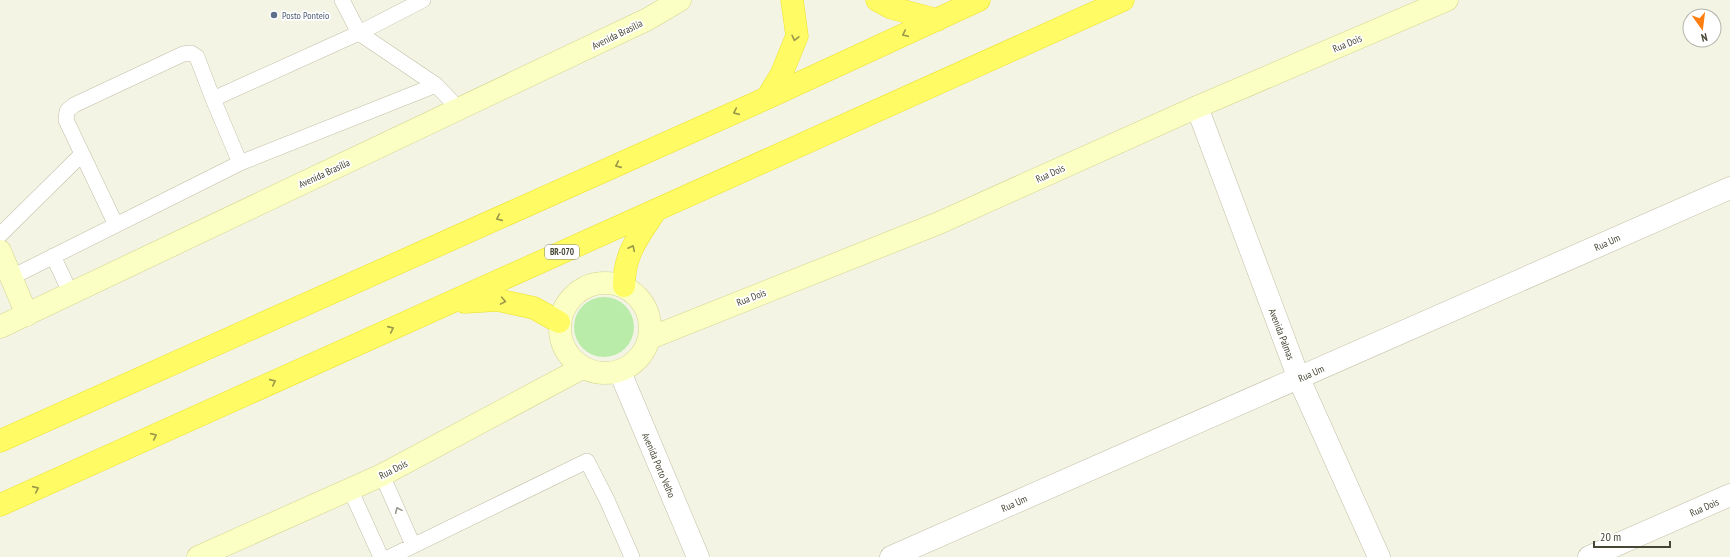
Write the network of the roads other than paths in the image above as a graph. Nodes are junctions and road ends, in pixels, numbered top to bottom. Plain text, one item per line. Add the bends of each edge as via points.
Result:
1 (342, 0) edge
2 (423, 0) edge
3 (662, 0) edge
4 (680, 0) edge
5 (792, 0) edge
6 (877, 0) edge
7 (979, 0) edge
8 (1123, 0) edge
9 (1447, 0) edge
10 (648, 19) junction
11 (938, 20) junction
12 (359, 33) junction
13 (436, 85) junction
14 (767, 98) junction
15 (213, 99) junction
16 (1196, 107) junction
17 (459, 109) junction
18 (82, 154) junction
19 (240, 163) junction
20 (1730, 188) edge
21 (656, 210) junction
22 (116, 225) junction
23 (0, 235) edge
24 (0, 251) edge
25 (53, 256) junction
26 (12, 277) junction
27 (624, 286) junction
28 (72, 294) junction
29 (450, 302) junction
30 (27, 315) junction
31 (559, 322) junction
32 (0, 327) edge
33 (650, 338) junction
34 (582, 368) junction
35 (620, 372) junction
36 (1299, 379) junction
37 (0, 441) edge
38 (382, 475) junction
39 (350, 489) junction
40 (1730, 495) edge
41 (0, 505) edge
42 (413, 544) junction
43 (198, 557) edge
44 (381, 557) edge
45 (390, 557) edge
46 (632, 557) edge
47 (698, 557) edge
48 (891, 557) edge
49 (1379, 557) edge
50 (1589, 557) edge

1 - 12 lane
2 - 12 lane
3 - 10 main road, Avenida Brasília
4 - 10 main road, Avenida Brasília
5 -> 14 highway via 797,36 782,75
6 - 11 highway via 892,8
7 - 11 highway
8 - 21 highway, BR-070
9 - 16 main road, Rua Dois
10 - 17 main road, Avenida Brasília
11 -> 14 highway
12 - 13 lane
12 - 15 lane
13 - 17 lane
13 - 19 lane
14 -> 37 highway
15 - 18 lane via 197,57 191,53 183,54 74,105 67,111 66,120
15 - 19 lane
16 - 33 main road, Rua Dois via 939,223
16 - 36 street, Avenida Palmas
17 - 28 main road, Avenida Brasília
18 - 22 lane
18 - 23 lane
19 - 22 lane
20 - 36 street, Rua Um
27 -> 21 highway via 630,250
21 - 29 highway, BR-070
22 - 25 lane
24 - 26 main road
25 - 26 lane
25 - 28 lane
26 - 30 main road
27 - 31 main road via 596,283 571,296
27 - 33 main road via 641,299 650,317
28 - 30 main road, Avenida Brasília
29 -> 31 highway via 498,300 534,308
41 -> 29 highway, BR-070
30 - 32 main road, Avenida Brasília
31 - 34 main road via 563,348
33 - 35 main road via 640,359
34 - 35 main road via 600,374
34 - 38 main road, Rua Dois
35 - 47 street, Avenida Porto Velho
36 - 48 street, Rua Um
36 - 49 street, Avenida Palmas
38 - 39 main road, Rua Dois
42 -> 38 lane
39 - 43 main road, Rua Dois
39 - 44 lane
40 - 50 street, Rua Dois
42 - 45 lane
42 - 46 lane via 587,461

